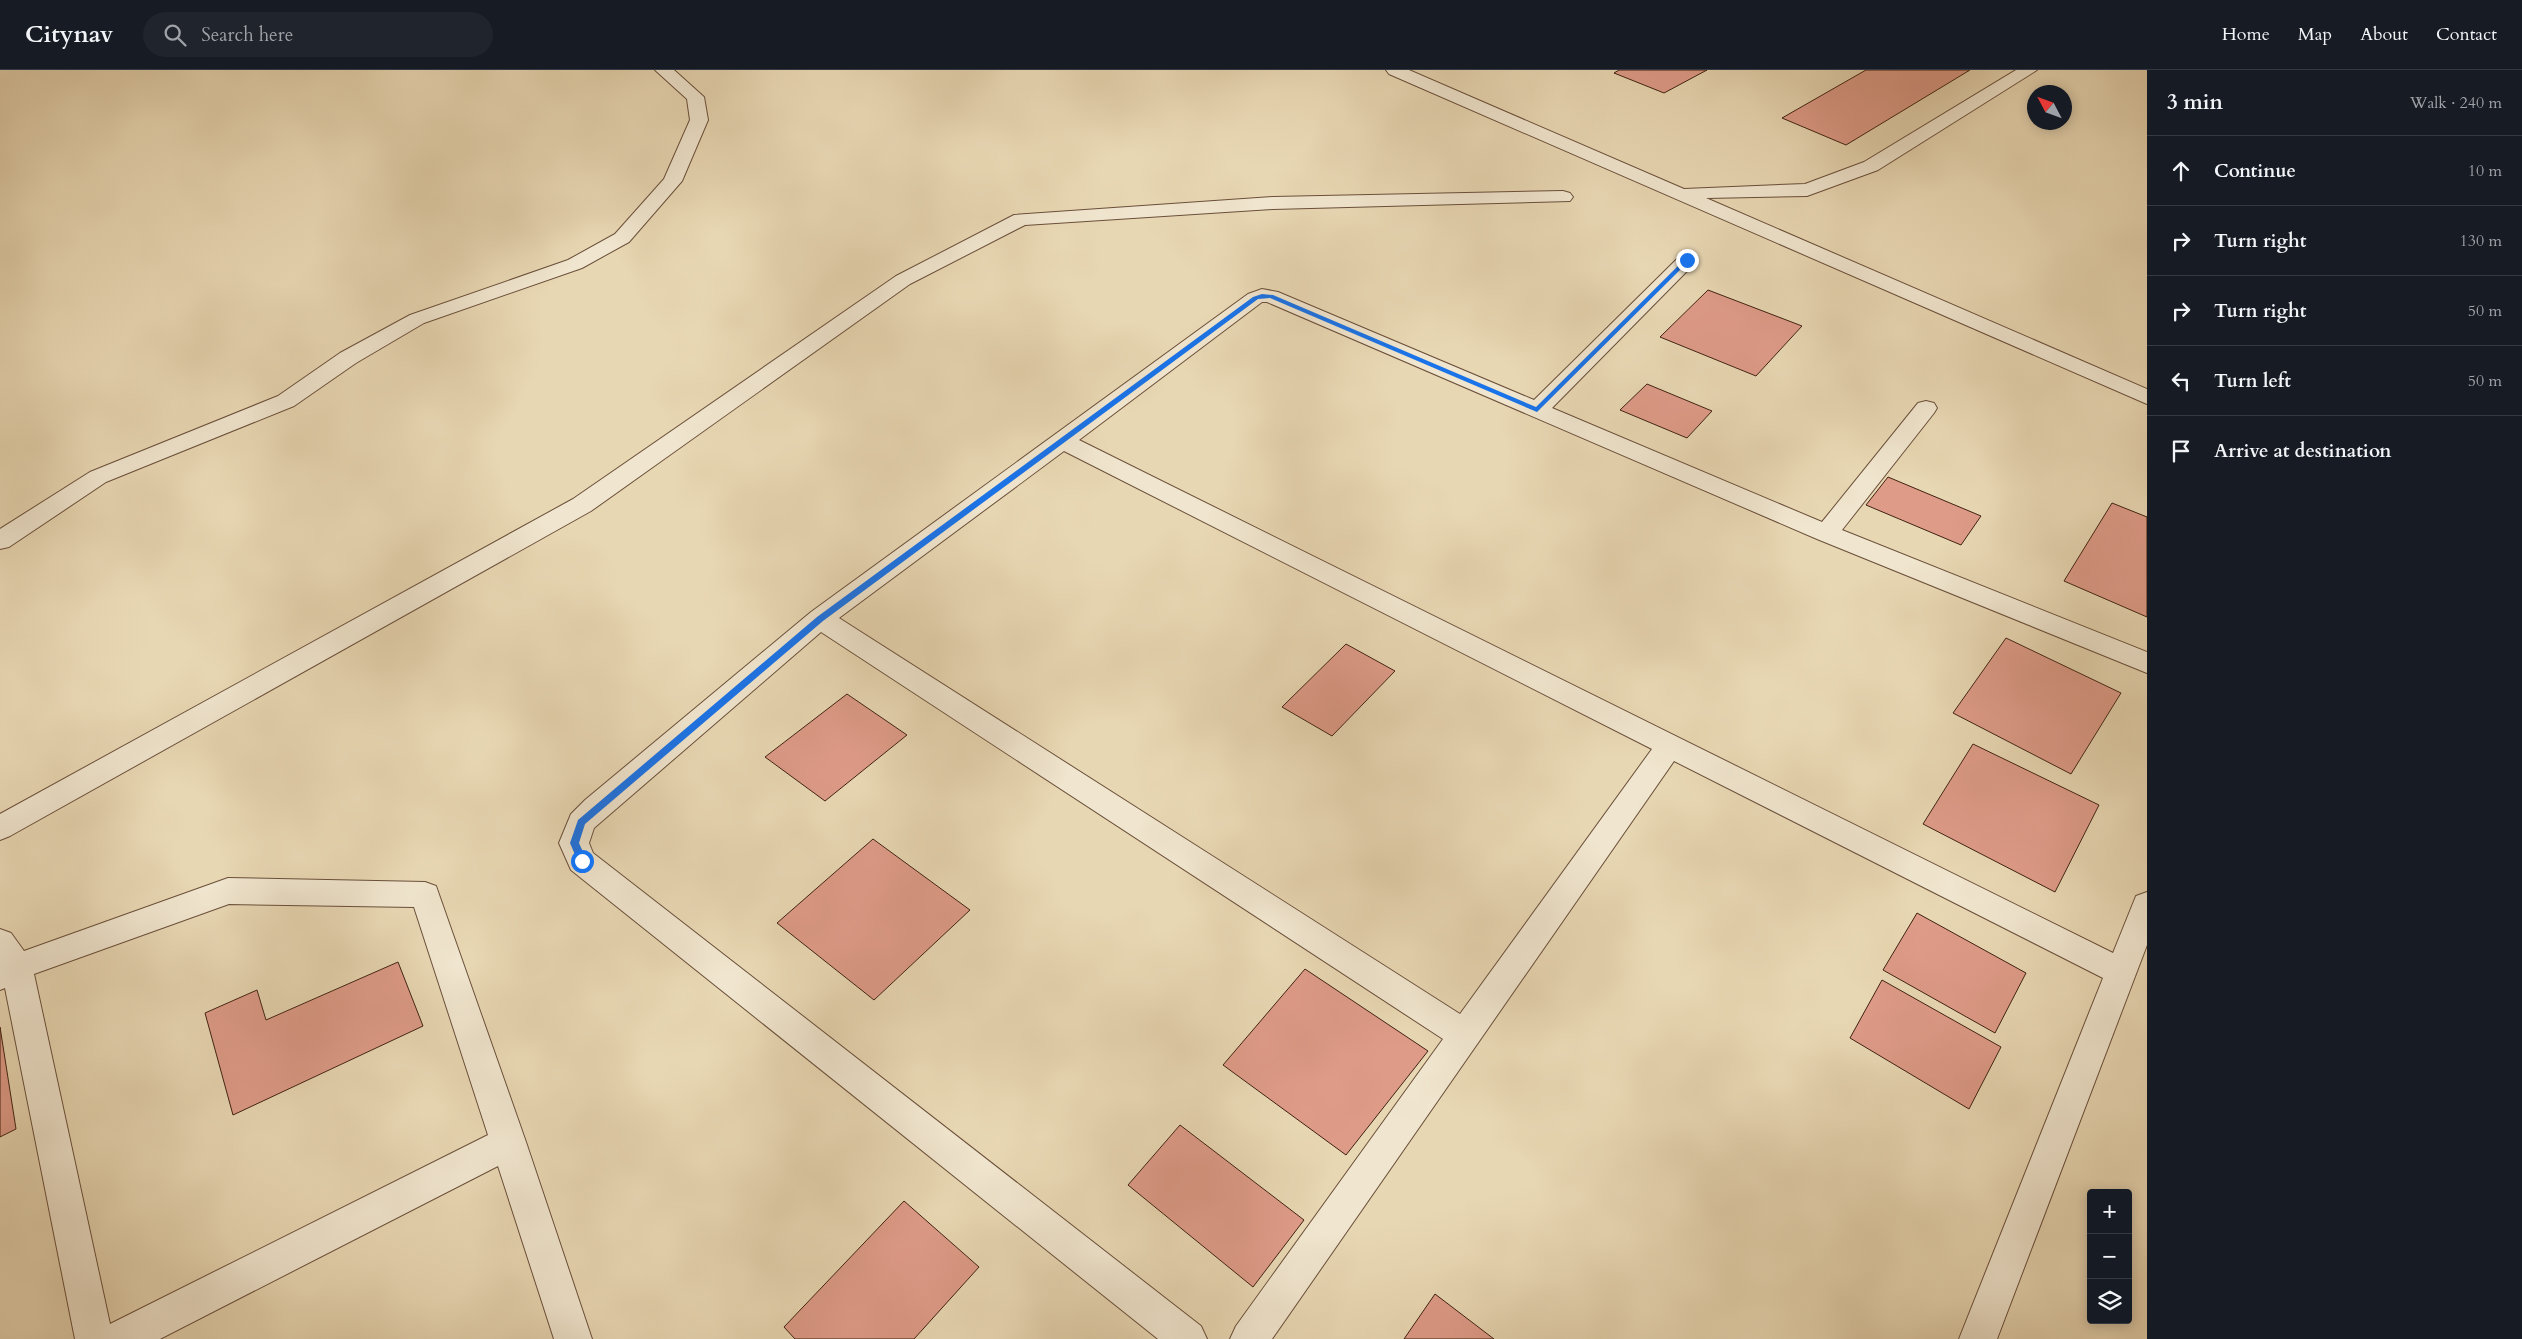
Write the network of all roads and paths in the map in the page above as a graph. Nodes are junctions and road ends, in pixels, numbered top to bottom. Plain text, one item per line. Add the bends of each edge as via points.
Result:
1 (664, 70) edge
2 (1394, 70) edge
3 (2028, 70) edge
4 (1680, 193) junction
5 (1563, 197) dead end
6 (1687, 260) dead end
7 (2147, 397) edge
8 (1926, 408) dead end
9 (1537, 410) junction
10 (1061, 440) junction
11 (1826, 533) junction
12 (0, 542) edge
13 (820, 619) junction
14 (2147, 664) edge
15 (1670, 745) junction
16 (0, 828) edge
17 (2147, 905) edge
18 (6, 961) edge
19 (2121, 972) junction
20 (1463, 1034) junction
21 (509, 1142) junction
22 (94, 1339) edge
23 (120, 1339) edge
24 (572, 1339) edge
25 (1188, 1339) edge
26 (1249, 1339) edge
27 (1978, 1339) edge

1 - 12 street via 695,97 698,120 673,181 622,238 575,264 417,319 348,358 286,401 98,477
2 - 4 street
3 - 4 street via 1871,166 1807,190
4 - 7 street
5 - 16 street via 1273,203 1021,219 903,280 582,505
6 - 9 street
8 - 11 street
9 - 10 street via 1271,296 1262,296
9 - 11 street
10 - 13 street
10 - 15 street
11 - 14 street
13 - 20 street
13 - 25 street via 581,822 574,843 582,861
15 - 19 street
15 - 20 street
17 - 19 street
18 - 21 street via 228,891 425,895
18 - 22 street
19 - 27 street
20 - 26 street
21 - 23 street
21 - 24 street

